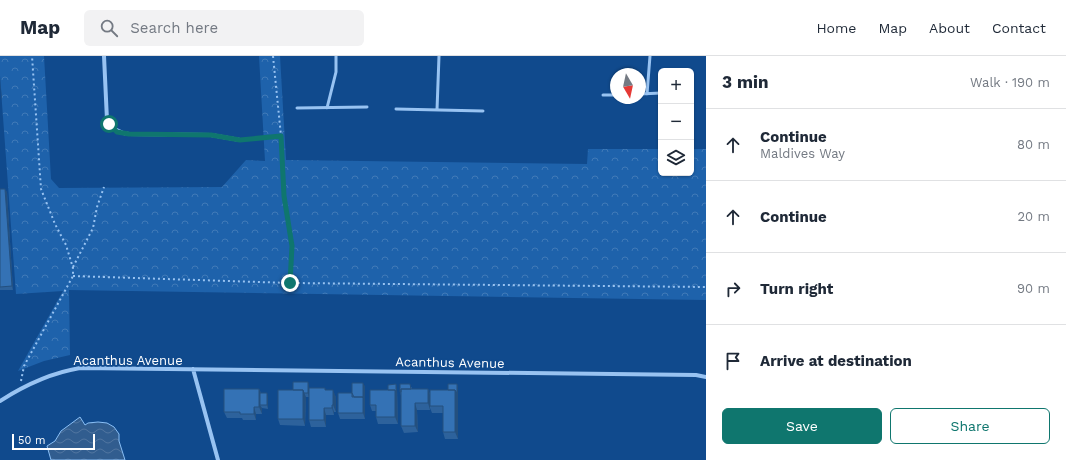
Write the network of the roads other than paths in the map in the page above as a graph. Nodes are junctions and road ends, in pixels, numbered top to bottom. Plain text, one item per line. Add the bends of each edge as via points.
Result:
1 (104, 56) edge
2 (336, 56) edge
3 (439, 56) edge
4 (650, 56) edge
5 (647, 94) joint
6 (658, 94) edge
7 (603, 95) dead end
8 (610, 95) edge
9 (367, 107) dead end
10 (297, 108) dead end
11 (327, 108) junction
12 (396, 109) dead end
13 (437, 110) junction
14 (483, 111) dead end
15 (240, 140) road end
16 (192, 369) junction
17 (706, 377) edge
18 (0, 401) edge
19 (218, 460) edge

1 - 15 street via 108,120 117,132 215,135
2 - 11 lane via 336,72
3 - 13 lane
4 - 5 lane
5 - 6 lane
7 - 8 lane
9 - 11 lane
10 - 11 lane
12 - 13 lane
13 - 14 lane
16 - 17 street, Acanthus Avenue
16 - 18 street, Acanthus Avenue via 70,370 50,374
16 - 19 street, Acanthus Avenue

